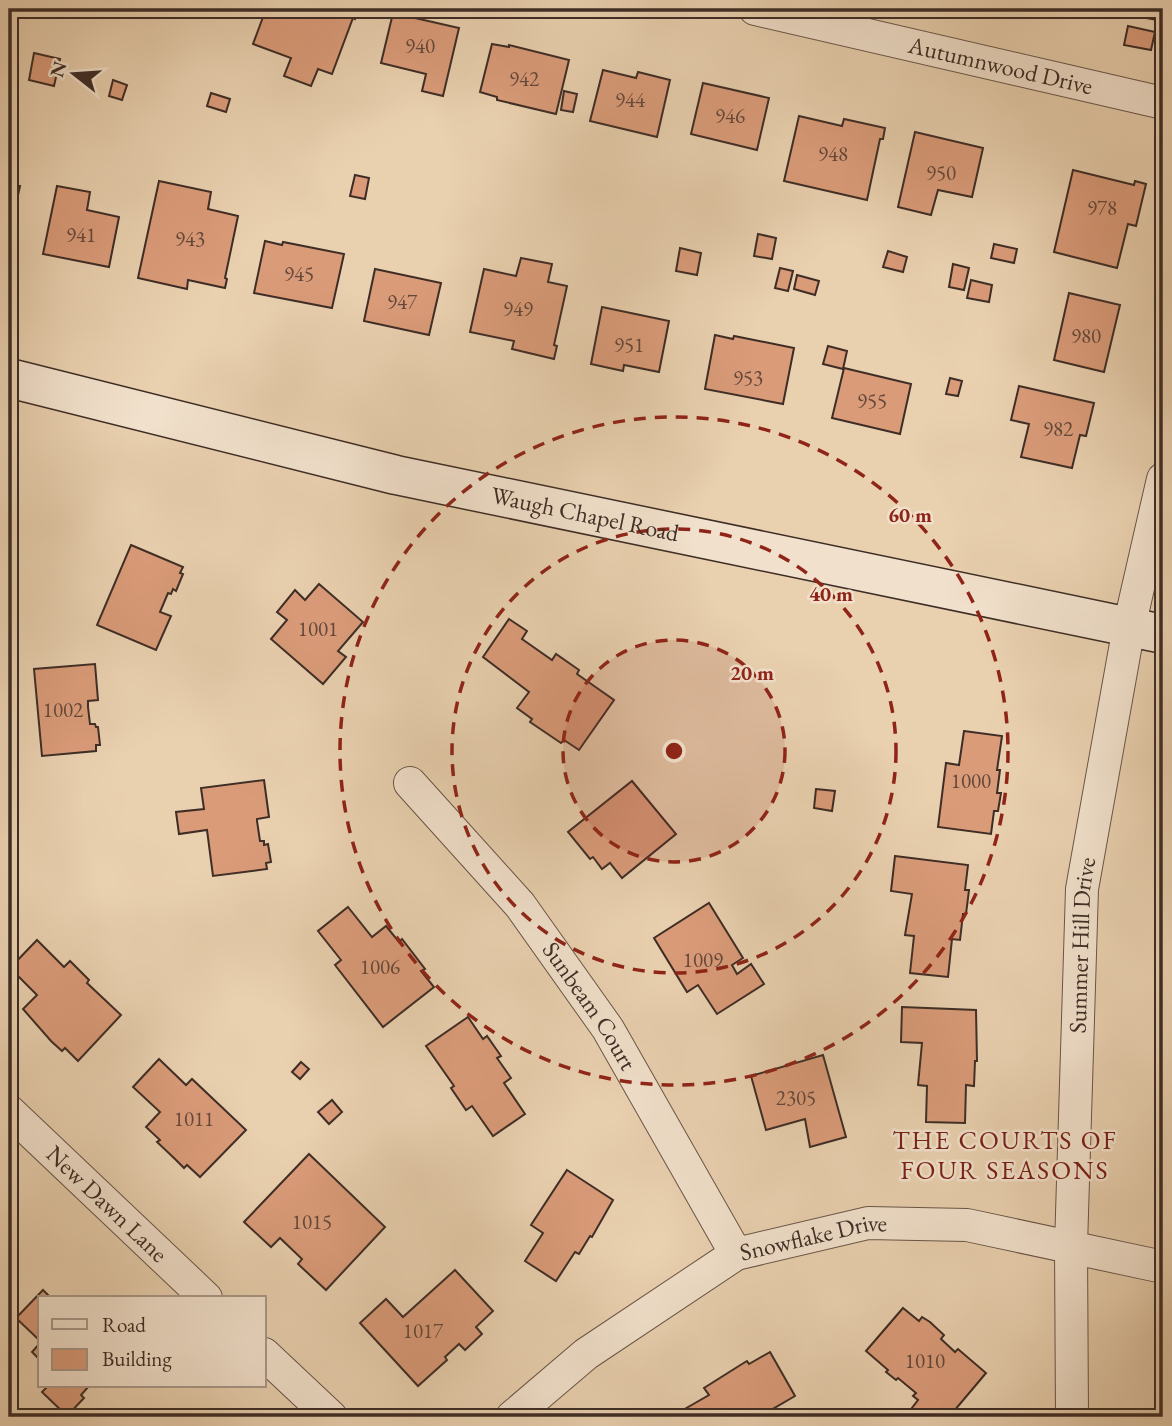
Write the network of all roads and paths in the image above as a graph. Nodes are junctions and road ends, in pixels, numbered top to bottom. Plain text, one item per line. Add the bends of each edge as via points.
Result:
1 (755, 9) edge
2 (1163, 103) edge
3 (9, 378) edge
4 (1163, 479) edge
5 (1146, 630) edge
6 (410, 783) dead end
7 (9, 1111) edge
8 (1070, 1246) junction
9 (736, 1254) junction
10 (1163, 1267) edge
11 (204, 1296) edge
12 (266, 1356) edge
13 (331, 1417) edge
14 (512, 1417) edge
15 (1072, 1417) edge

1 - 2 street, Autumnwood Drive
3 - 5 main road, Waugh Chapel Road via 396,475
4 - 5 street, Summer Hill Drive
5 - 8 street, Summer Hill Drive via 1082,890
6 - 9 street, Sunbeam Court via 520,905 608,1029
7 - 11 street, New Dawn Lane
8 - 9 street, Snowflake Drive via 967,1225 868,1223
8 - 10 street, Snowflake Drive
8 - 15 street, Summer Hill Drive
9 - 14 street, Snowflake Drive via 586,1354
12 - 13 street

